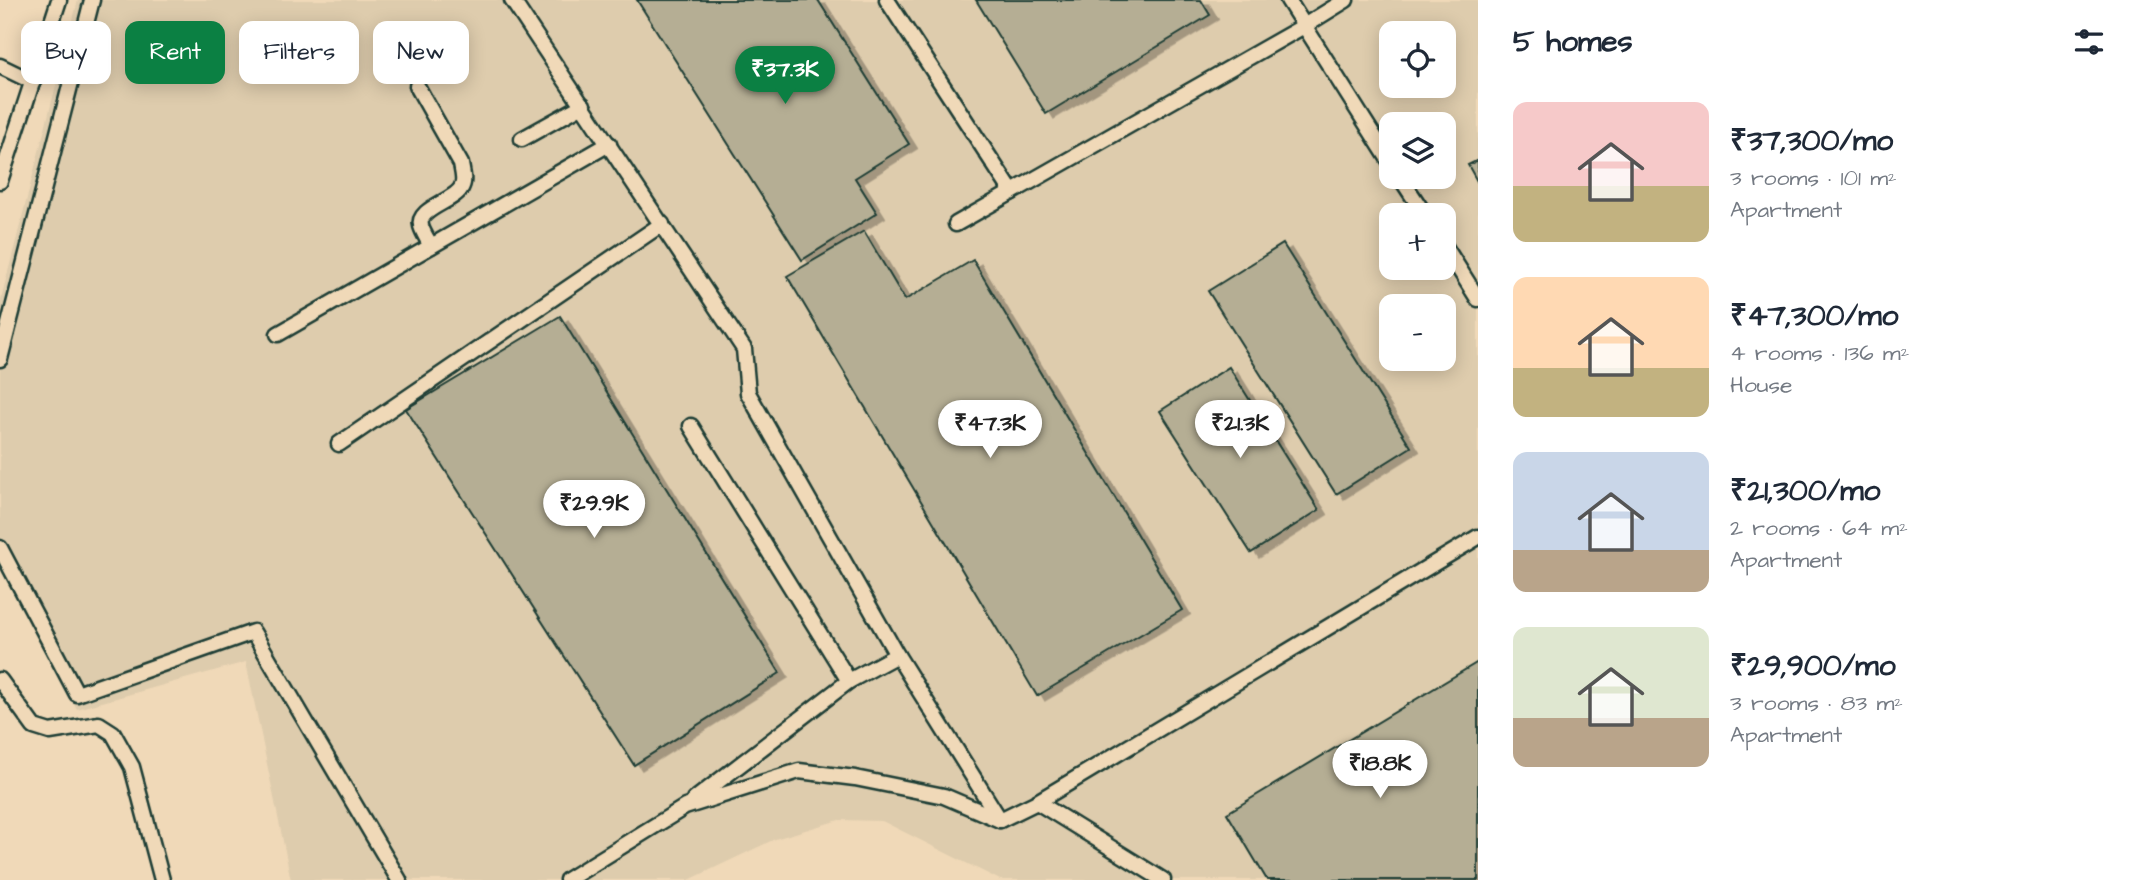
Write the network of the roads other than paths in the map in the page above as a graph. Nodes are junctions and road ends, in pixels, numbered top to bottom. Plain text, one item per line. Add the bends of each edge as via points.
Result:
1 (59, 0) edge
2 (92, 0) edge
3 (512, 0) edge
4 (887, 0) edge
5 (1288, 0) edge
6 (1346, 0) edge
7 (52, 21) edge
8 (1304, 26) junction
9 (0, 66) edge
10 (21, 76) edge
11 (32, 84) edge
12 (417, 86) dead end
13 (583, 105) junction
14 (522, 139) dead end
15 (609, 144) junction
16 (1379, 144) edge
17 (0, 181) edge
18 (1012, 192) junction
19 (662, 224) junction
20 (956, 224) dead end
21 (431, 246) junction
22 (1456, 264) edge
23 (1478, 299) edge
24 (278, 334) dead end
25 (0, 359) edge
26 (691, 426) dead end
27 (339, 443) dead end
28 (1478, 537) edge
29 (0, 548) edge
30 (897, 655) junction
31 (0, 680) edge
32 (849, 681) junction
33 (1037, 802) junction
34 (685, 807) junction
35 (1000, 820) junction
36 (162, 880) edge
37 (399, 880) edge
38 (567, 880) edge
39 (1163, 880) edge

1 - 7 lane
2 - 25 lane
3 - 13 lane
4 - 18 lane
5 - 8 lane
6 - 8 lane
8 - 16 lane
8 - 18 lane
9 - 10 lane
11 - 17 lane
12 - 21 lane via 463,175 462,187 421,219
13 - 14 lane
13 - 15 lane
15 - 19 lane
15 - 21 lane
18 - 20 lane
19 - 27 lane
19 - 30 lane via 744,349 748,393
21 - 24 lane
22 - 23 lane
26 - 32 lane
28 - 33 lane
29 - 37 lane via 77,694 253,632
30 - 32 lane
30 - 35 lane
31 - 36 lane via 34,727 50,732 99,724 113,733 132,767
32 - 34 lane
33 - 35 lane
33 - 39 lane
34 - 35 lane via 799,771 944,796
34 - 38 lane

